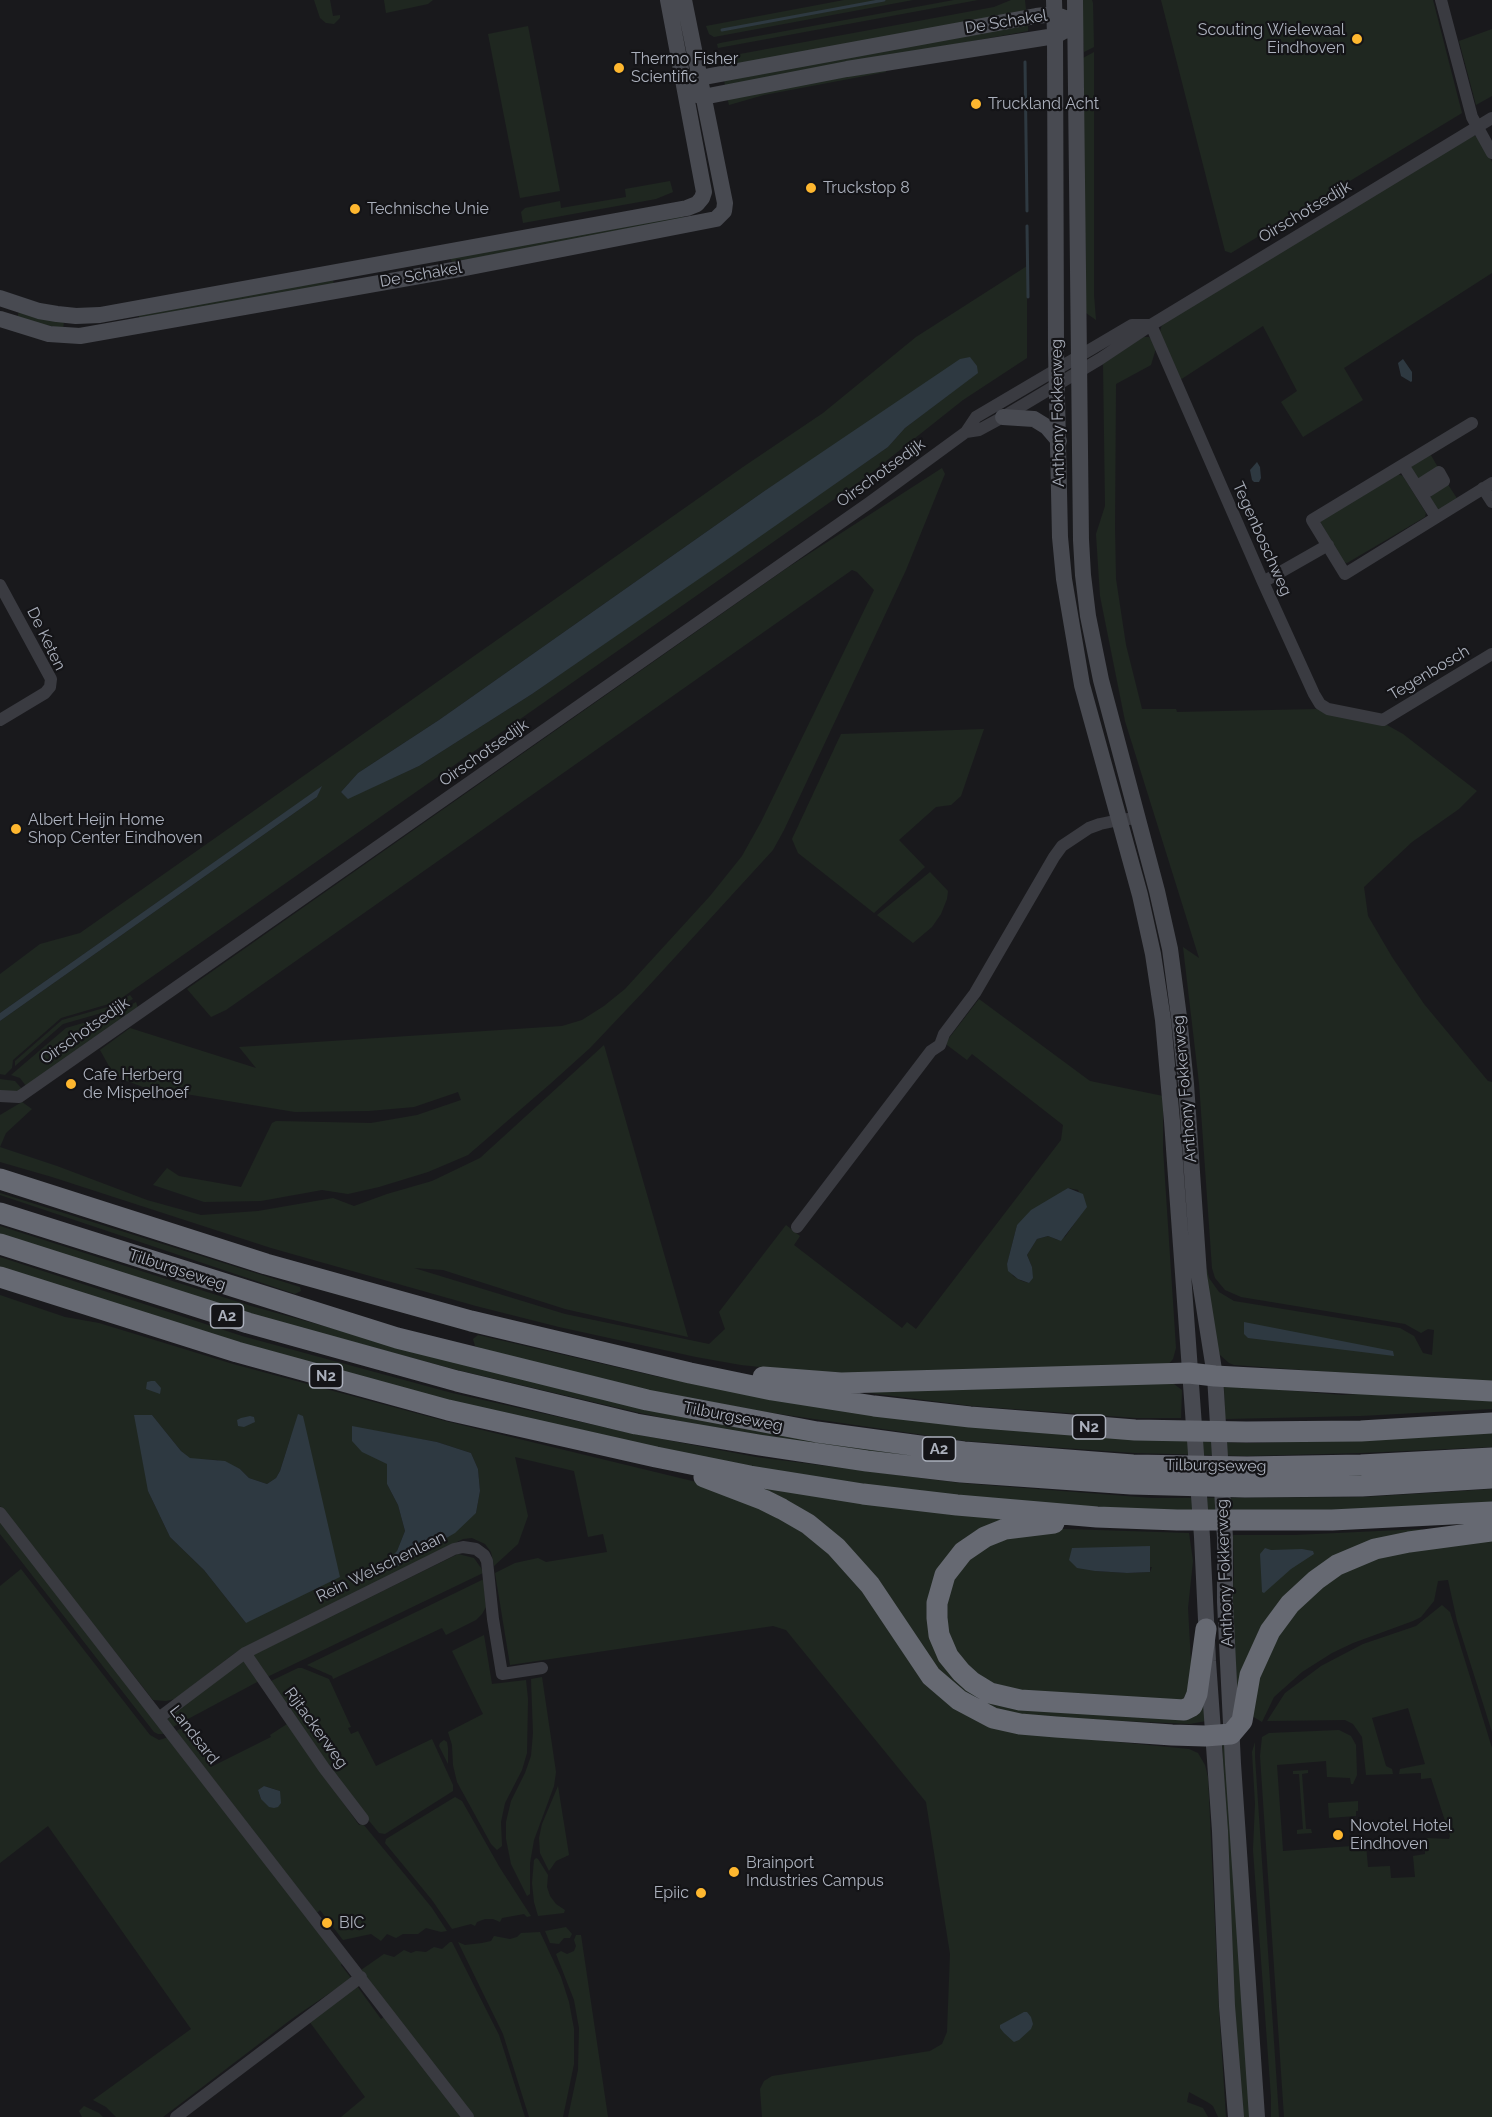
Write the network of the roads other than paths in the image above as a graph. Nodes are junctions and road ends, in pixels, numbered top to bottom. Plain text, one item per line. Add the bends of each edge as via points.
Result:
1 (668, 0) edge
2 (684, 0) edge
3 (1075, 0) edge
4 (1441, 0) edge
5 (1054, 7) edge
6 (1077, 22) junction
7 (1055, 36) junction
8 (699, 78) junction
9 (685, 91) junction
10 (703, 97) junction
11 (1492, 118) edge
12 (1477, 127) junction
13 (1492, 153) edge
14 (0, 298) edge
15 (0, 319) edge
16 (1151, 326) junction
17 (1079, 363) junction
18 (1057, 376) junction
19 (1003, 417) junction
20 (1473, 423) dead end
21 (966, 432) junction
22 (1059, 441) junction
23 (1403, 465) junction
24 (1488, 486) edge
25 (1492, 502) edge
26 (1436, 517) junction
27 (1328, 545) junction
28 (1263, 582) junction
29 (0, 585) edge
30 (1492, 654) edge
31 (0, 720) edge
32 (1383, 720) joint
33 (1138, 818) junction
34 (1120, 823) junction
35 (0, 1096) edge
36 (0, 1179) edge
37 (0, 1213) edge
38 (797, 1227) dead end
39 (0, 1244) edge
40 (0, 1277) edge
41 (690, 1373) junction
42 (1189, 1373) junction
43 (1215, 1376) junction
44 (1492, 1391) edge
45 (1492, 1423) edge
46 (656, 1457) junction
47 (1492, 1458) edge
48 (1492, 1478) edge
49 (0, 1512) edge
50 (1492, 1512) edge
51 (1096, 1517) junction
52 (1492, 1531) edge
53 (1206, 1629) junction
54 (244, 1653) junction
55 (542, 1668) dead end
56 (160, 1716) junction
57 (1222, 1735) junction
58 (363, 1819) dead end
59 (361, 1977) junction
60 (176, 2117) edge
61 (468, 2117) edge
62 (1236, 2117) edge
63 (1257, 2117) edge

1 - 9 main road, De Schakel
2 - 8 main road, De Schakel
3 - 6 main road, Anthony Fokkerweg
4 - 12 street
5 - 6 main road, De Schakel
5 - 7 main road, Anthony Fokkerweg
5 - 8 main road, De Schakel via 1000,22
6 - 7 main road, De Schakel
6 - 17 main road, Anthony Fokkerweg
7 - 10 main road, De Schakel via 847,69
7 - 18 main road, Anthony Fokkerweg
8 - 9 main road
8 - 10 main road, De Schakel
9 - 10 main road, De Schakel
9 - 14 main road, De Schakel via 704,192 700,202 687,208 100,315 39,311
10 - 15 main road, De Schakel via 724,203 724,212 710,222 80,336 48,334
11 - 12 street, Oirschotsedijk
12 - 13 street
12 - 16 street, Oirschotsedijk
16 - 17 street, Oirschotsedijk via 1132,325
16 - 28 street, Tegenboschweg
17 - 18 street, Oirschotsedijk
17 - 33 main road, Anthony Fokkerweg via 1081,540 1087,606 1101,680
18 - 19 street, Oirschotsedijk
18 - 21 street, Oirschotsedijk via 976,417
18 - 22 main road, Anthony Fokkerweg
19 - 21 street, Oirschotsedijk
19 - 22 main road via 1029,417 1047,427
20 - 23 street
21 - 35 street, Oirschotsedijk via 19,1097
22 - 34 main road, Anthony Fokkerweg via 1060,537 1070,619 1082,685
23 - 26 street
23 - 27 street via 1312,520
24 - 25 street
24 - 26 street
26 - 27 street via 1345,574
27 - 28 street
28 - 32 street, Tegenboschweg via 1320,704
29 - 31 street, De Keten via 51,679 45,693
30 - 32 street, Tegenbosch
33 - 34 street
33 - 43 main road, Anthony Fokkerweg via 1175,981 1199,1275
34 - 38 street via 1089,828 1067,842 1054,857 940,1045 931,1051
34 - 42 main road, Anthony Fokkerweg via 1153,954 1163,1020
36 - 41 highway, Tilburgseweg / N2 via 288,1271 471,1321
37 - 47 highway, Tilburgseweg / A2 via 397,1338 647,1400 817,1432 964,1452 1133,1465 1361,1466
39 - 48 highway, Tilburgseweg / A2 via 248,1323 457,1381 636,1424 759,1445 961,1472 1131,1484 1362,1486
40 - 46 highway, N2 via 270,1361 448,1410
41 - 42 highway, N2 via 841,1383
41 - 45 highway, Tilburgseweg / N2 via 874,1406 970,1418 1135,1430 1361,1431
42 - 43 highway
42 - 53 main road, Anthony Fokkerweg
43 - 44 highway
43 - 57 main road, Anthony Fokkerweg via 1225,1538
46 - 51 highway, N2 via 863,1494
46 - 57 highway, N2 via 764,1500 815,1530 861,1573 931,1676 973,1709 1020,1724
49 - 56 street, Landsard
50 - 51 highway, N2 via 1332,1520
51 - 53 highway, N2 via 1005,1529 978,1540 956,1560 941,1587 937,1618 945,1649 961,1672 984,1690 1007,1698 1184,1710 1192,1706 1197,1694
52 - 57 highway via 1381,1548 1347,1560 1316,1580 1290,1604 1270,1631 1250,1675 1242,1721
53 - 57 main road, Anthony Fokkerweg
54 - 55 street, Rein Welschenlaan via 454,1549 470,1547 481,1552 487,1562 502,1674
54 - 56 street, Rein Welschenlaan
54 - 58 street, Rijtackerweg
56 - 59 street, Landsard
57 - 62 main road, Anthony Fokkerweg via 1220,1831
57 - 63 main road, Anthony Fokkerweg
59 - 60 street
59 - 61 street, Landsard

